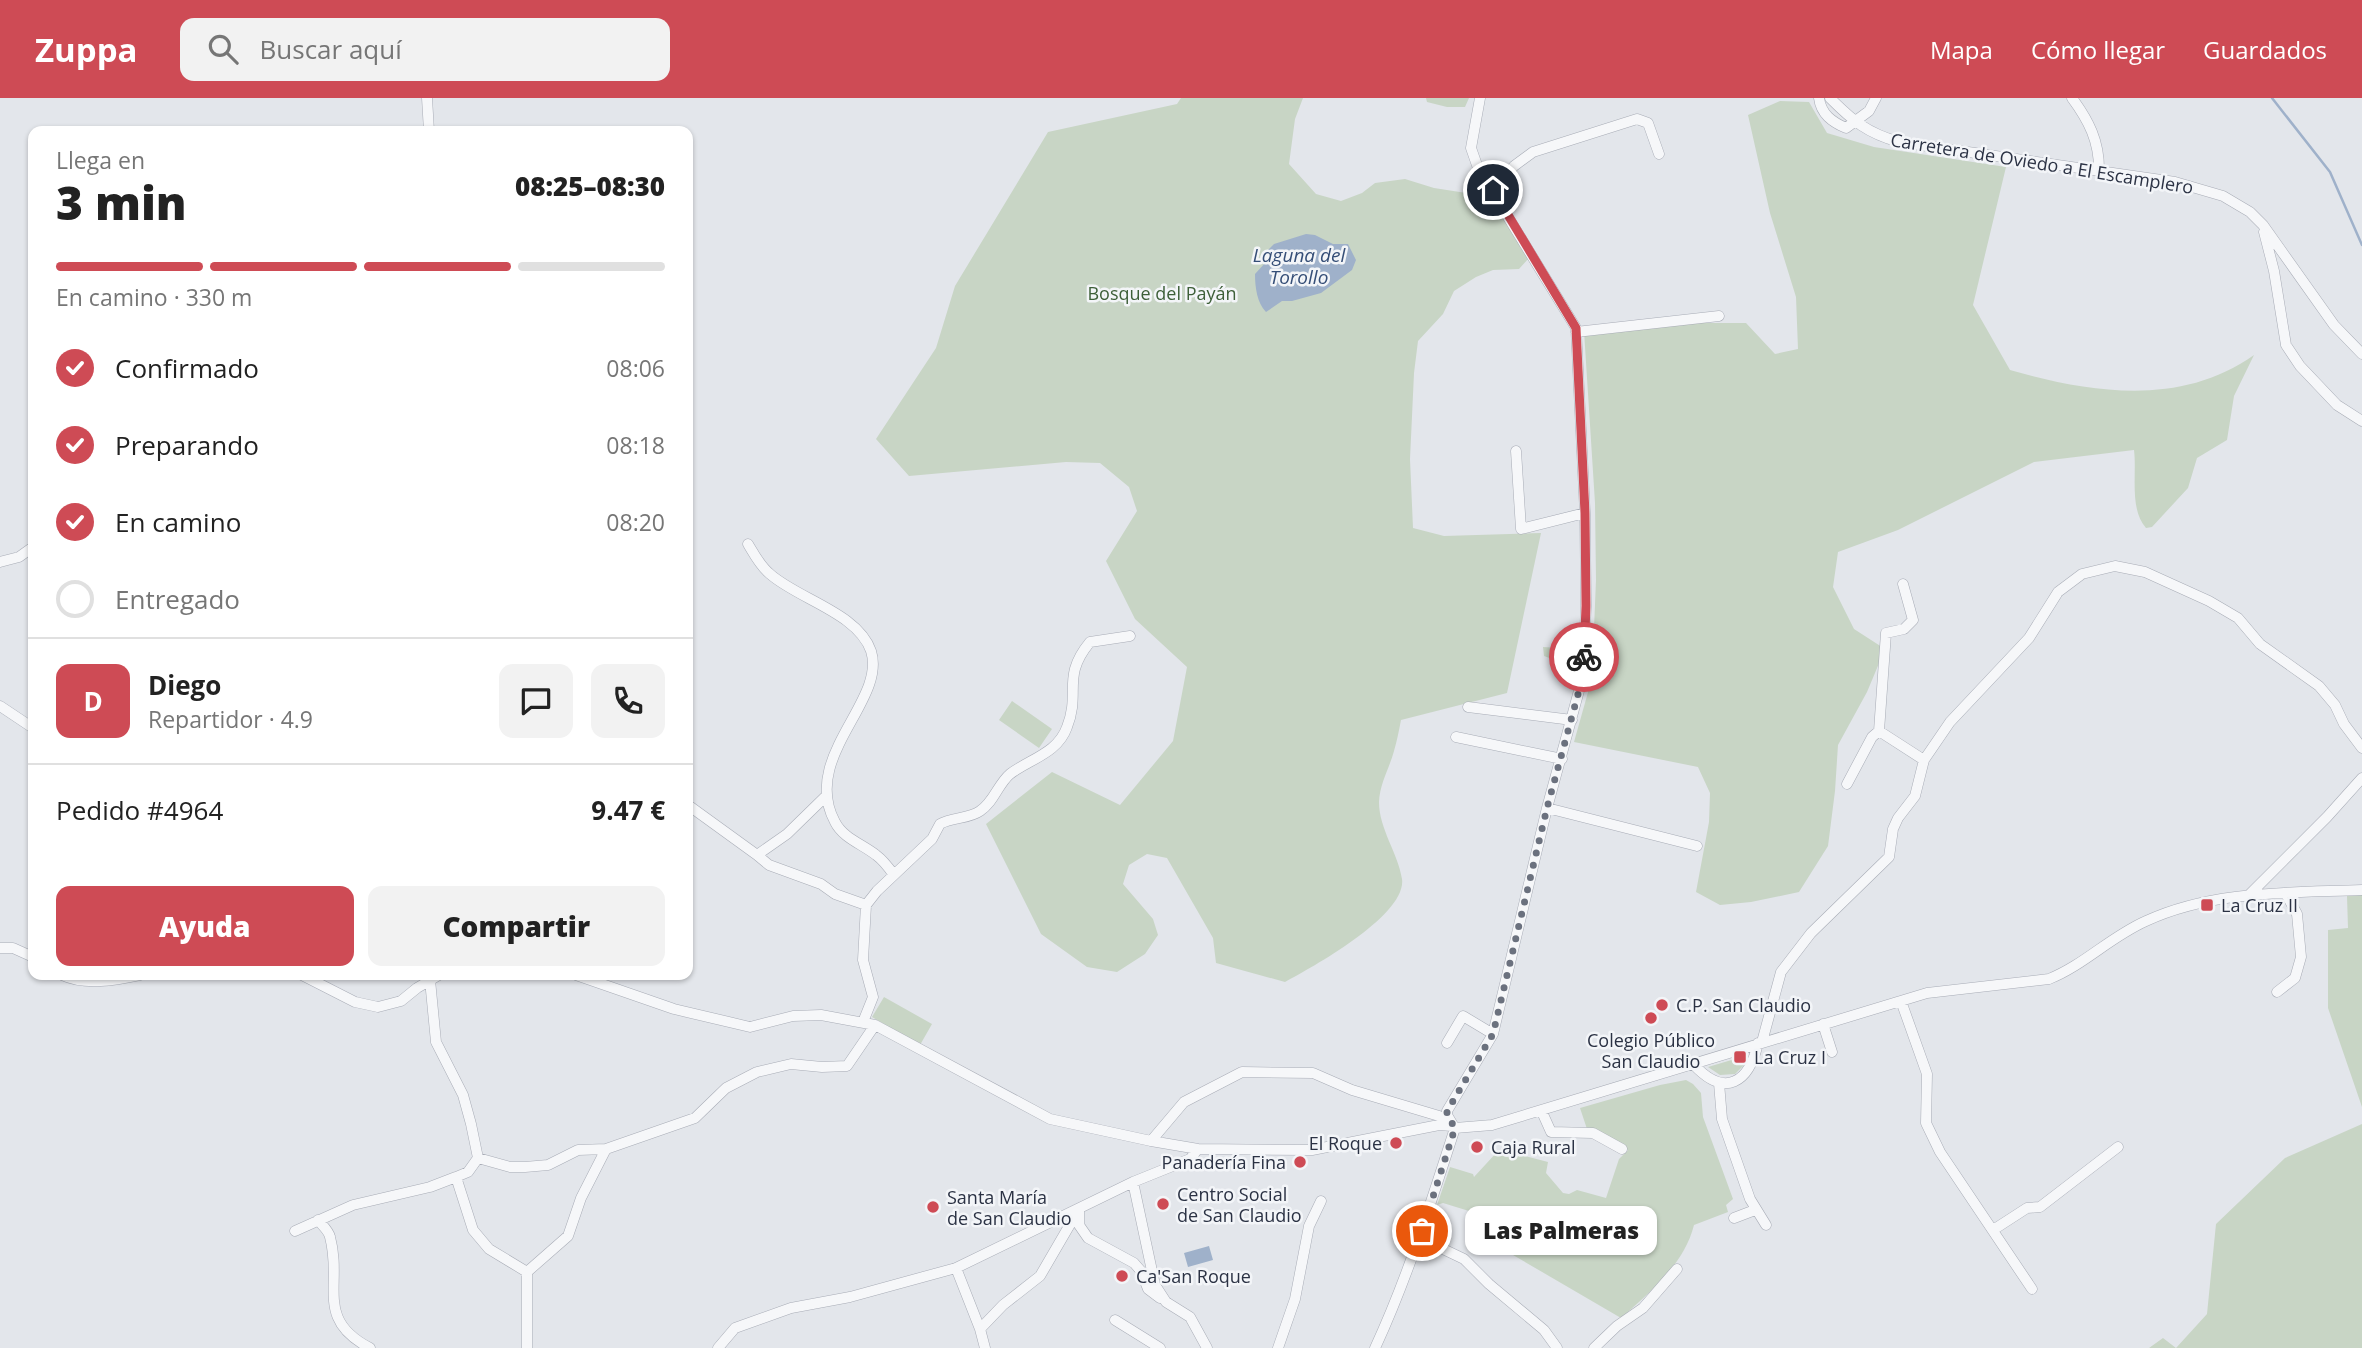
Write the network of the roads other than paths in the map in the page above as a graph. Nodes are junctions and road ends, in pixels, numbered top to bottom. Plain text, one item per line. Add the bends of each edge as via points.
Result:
1 (427, 98) edge
2 (436, 98) edge
3 (1480, 98) edge
4 (1819, 98) edge
5 (1830, 98) edge
6 (1875, 98) edge
7 (2072, 98) edge
8 (430, 115) junction
9 (1854, 121) junction
10 (429, 126) edge
11 (1659, 154) dead end
12 (2099, 169) junction
13 (1493, 190) junction
14 (2263, 225) junction
15 (1718, 316) dead end
16 (1576, 332) junction
17 (2362, 354) edge
18 (2362, 421) edge
19 (1516, 451) dead end
20 (1585, 513) junction
21 (748, 544) dead end
22 (28, 551) edge
23 (0, 562) edge
24 (1903, 584) dead end
25 (1130, 636) dead end
26 (0, 706) edge
27 (1468, 707) dead end
28 (1572, 719) junction
29 (28, 725) edge
30 (1879, 731) junction
31 (1456, 737) dead end
32 (2362, 748) edge
33 (1562, 759) junction
34 (1924, 760) junction
35 (2362, 778) edge
36 (1847, 784) dead end
37 (826, 796) junction
38 (1547, 808) junction
39 (693, 809) edge
40 (1697, 846) dead end
41 (757, 855) junction
42 (894, 875) junction
43 (2362, 890) edge
44 (2286, 894) junction
45 (2249, 895) junction
46 (866, 905) junction
47 (0, 948) edge
48 (28, 955) edge
49 (79, 980) edge
50 (110, 980) edge
51 (312, 980) edge
52 (431, 980) edge
53 (435, 980) edge
54 (590, 980) edge
55 (2277, 992) dead end
56 (1901, 1000) junction
57 (863, 1021) junction
58 (1823, 1024) junction
59 (875, 1025) junction
60 (1493, 1034) junction
61 (1760, 1042) junction
62 (1447, 1043) dead end
63 (1832, 1052) dead end
64 (1694, 1065) junction
65 (1719, 1083) junction
66 (1542, 1112) junction
67 (1454, 1127) junction
68 (1151, 1141) junction
69 (2118, 1147) dead end
70 (606, 1149) junction
71 (1198, 1149) junction
72 (1622, 1149) dead end
73 (478, 1158) junction
74 (456, 1177) junction
75 (1133, 1182) junction
76 (1321, 1201) dead end
77 (1079, 1209) junction
78 (1755, 1210) junction
79 (1734, 1218) dead end
80 (318, 1220) junction
81 (1766, 1225) dead end
82 (1993, 1230) junction
83 (295, 1231) dead end
84 (1420, 1238) junction
85 (956, 1268) junction
86 (1677, 1269) dead end
87 (527, 1272) junction
88 (2032, 1289) dead end
89 (1166, 1302) junction
90 (1115, 1320) dead end
91 (980, 1329) junction
92 (370, 1348) edge
93 (527, 1348) edge
94 (718, 1348) edge
95 (985, 1348) edge
96 (1160, 1348) edge
97 (1203, 1348) edge
98 (1278, 1348) edge
99 (1375, 1348) edge
100 (1558, 1348) edge
101 (1594, 1348) edge

1 - 8 street
2 - 8 street
3 - 13 street via 1471,148
4 - 9 street via 1831,121 1846,128
5 - 9 street, Carretera de Oviedo a El Escamplero
6 - 9 street via 1869,111
7 - 12 street via 2088,120 2099,149
8 - 10 street
9 - 12 street, Carretera de Oviedo a El Escamplero via 1899,142
11 - 13 street via 1648,123 1637,119 1532,152
12 - 14 street, Carretera de Oviedo a El Escamplero via 2223,196
13 - 16 street
14 - 17 street, Carretera de Oviedo a El Escamplero via 2334,325
14 - 18 street via 2286,345 2337,405
15 - 16 street
16 - 20 street
19 - 20 street via 1521,529
20 - 28 street via 1583,676
21 - 37 street via 767,573 847,621 871,651 869,684 838,743
22 - 23 street
24 - 30 street via 1913,620 1904,629 1886,633
25 - 42 street via 1090,642 1080,654 1072,673 1067,730 1051,751 1008,775 979,812 940,824 932,839
26 - 29 street
27 - 28 street
28 - 33 street
30 - 34 street
30 - 36 street
31 - 33 street
32 - 34 street via 2319,686 2260,643 2238,618 2145,572 2115,566 2082,574 2058,592 2029,638 1950,722
33 - 38 street
34 - 61 street via 1915,796 1893,829 1889,857 1811,933 1781,972
35 - 45 street
37 - 41 street via 787,834
37 - 42 street via 841,832 879,857
38 - 40 street
38 - 60 street
39 - 41 street
41 - 46 street
42 - 46 street
43 - 44 street
44 - 45 street
44 - 55 street via 2297,914 2301,957 2295,978
45 - 56 street via 2171,910 2109,940 2067,972 2049,979 1963,987
46 - 57 street via 863,960 873,997
47 - 48 street
49 - 50 street
51 - 52 street via 355,1002 378,1007 401,1001
53 - 73 street via 436,1042 463,1095
54 - 57 street via 674,1009 750,1027 793,1016
56 - 58 street
56 - 82 street via 1927,1074 1927,1123 1940,1152
57 - 59 street
58 - 61 street
58 - 63 street
59 - 68 street via 1050,1119
59 - 70 street via 846,1066 791,1064 757,1072 726,1088 695,1118
60 - 62 street via 1463,1016
60 - 67 street via 1447,1111
61 - 64 street
61 - 65 street via 1746,1075
64 - 65 street
64 - 66 street
65 - 78 street via 1722,1119
66 - 67 street via 1492,1125
66 - 72 street via 1551,1132 1593,1133
67 - 68 street via 1439,1116 1313,1073 1242,1072 1184,1102
67 - 71 street via 1439,1125 1312,1150
67 - 84 street
68 - 71 street
69 - 82 street via 2040,1207 2027,1208
70 - 73 street via 578,1150 548,1164 525,1167
70 - 87 street via 568,1236
71 - 75 street via 1190,1159
73 - 74 street via 468,1172
74 - 80 street via 369,1199
74 - 87 street via 473,1230 489,1249
75 - 77 street
75 - 89 street via 1155,1285
76 - 98 street via 1309,1226 1295,1299
77 - 85 street
77 - 89 street via 1079,1225 1088,1238 1134,1264 1148,1289
77 - 91 street via 1040,1276
78 - 79 street
78 - 81 street
80 - 83 street
80 - 92 street via 330,1235 337,1321
82 - 88 street
84 - 99 street
84 - 100 street via 1464,1259
85 - 91 street
85 - 94 street via 791,1308 735,1328
86 - 101 street via 1643,1308
87 - 93 street
89 - 97 street via 1190,1317
90 - 96 street
91 - 95 street

